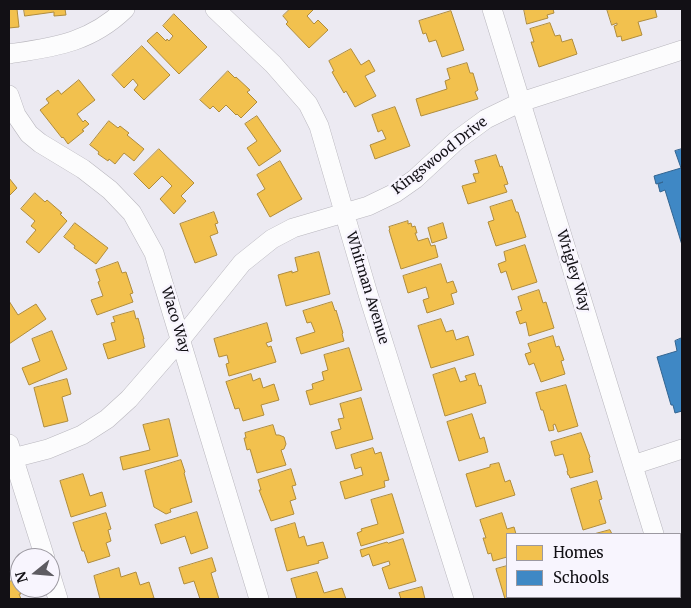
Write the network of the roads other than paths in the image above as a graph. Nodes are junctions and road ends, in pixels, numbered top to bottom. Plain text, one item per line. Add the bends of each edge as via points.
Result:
1 (125, 9) edge
2 (215, 9) edge
3 (492, 9) edge
4 (682, 50) edge
5 (9, 54) edge
6 (9, 95) edge
7 (521, 102) junction
8 (345, 213) junction
9 (181, 339) junction
10 (682, 450) edge
11 (11, 451) edge
12 (633, 465) junction
13 (654, 533) edge
14 (42, 548) edge
15 (259, 599) edge
16 (464, 599) edge

1 - 5 street via 80,39 55,47
2 - 8 street, Whitman Avenue via 274,64 308,104 319,126
3 - 7 street, Wrigley Way
4 - 7 street, Kingswood Drive
6 - 9 street, Waco Way via 16,115 29,134 83,169 132,213 154,253
7 - 8 street, Kingswood Drive via 486,119 395,193
7 - 12 street, Wrigley Way
8 - 9 street, Kingswood Drive via 294,228 272,239 242,263
8 - 16 street, Whitman Avenue
9 - 11 street, Kingswood Drive via 129,399 82,435 48,449
9 - 15 street, Waco Way
10 - 12 street
11 - 14 street
12 - 13 street, Wrigley Way

